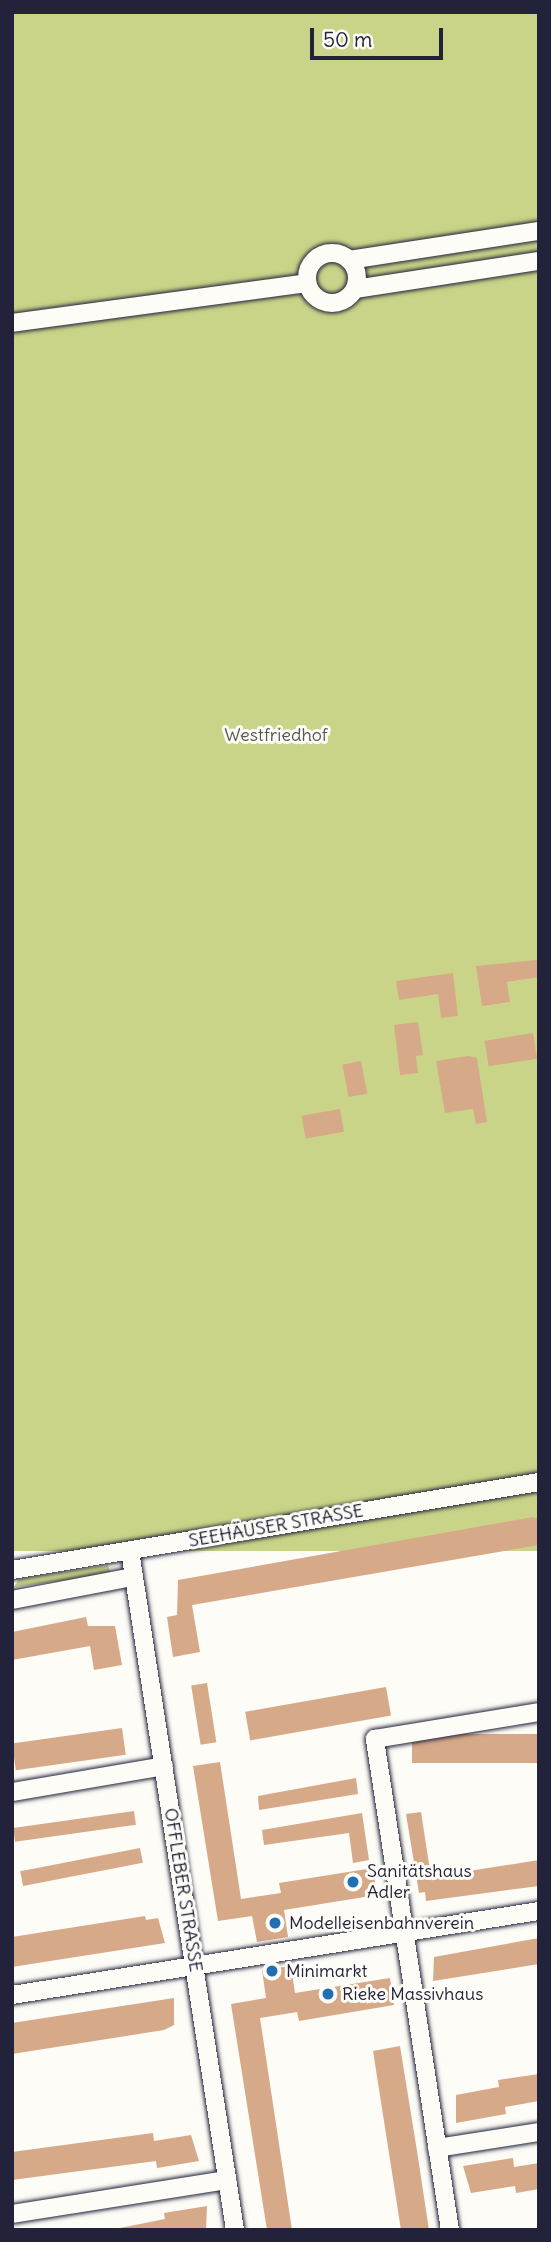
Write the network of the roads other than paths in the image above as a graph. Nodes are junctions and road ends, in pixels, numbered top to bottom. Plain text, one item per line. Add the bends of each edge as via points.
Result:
1 (539, 231) edge
2 (349, 260) junction
3 (539, 261) edge
4 (307, 283) junction
5 (355, 289) junction
6 (12, 323) edge
7 (539, 1482) edge
8 (130, 1551) junction
9 (12, 1570) edge
10 (133, 1577) junction
11 (12, 1600) edge
12 (539, 1712) edge
13 (164, 1766) junction
14 (12, 1792) edge
15 (539, 1911) edge
16 (403, 1932) junction
17 (194, 1966) junction
18 (12, 1996) edge
19 (539, 2132) edge
20 (437, 2148) junction
21 (227, 2180) junction
22 (12, 2214) edge
23 (235, 2230) edge
24 (450, 2230) edge

1 - 2 street
2 - 4 street via 340,254 323,254 309,267
2 - 5 street via 356,275
3 - 5 street
4 - 5 street via 315,298 327,303 343,301
4 - 6 street
7 - 8 street, SEEHÄUSER STRASSE
8 - 9 street, SEEHÄUSER STRASSE
8 - 10 street, OFFLEBER STRASSE
10 - 11 street
10 - 13 street, OFFLEBER STRASSE
12 - 16 street via 375,1739
13 - 14 street
13 - 17 street, OFFLEBER STRASSE
15 - 16 street
16 - 17 street
16 - 20 street
17 - 18 street
17 - 21 street, OFFLEBER STRASSE
19 - 20 street
20 - 24 street
21 - 22 street
21 - 23 street, OFFLEBER STRASSE

